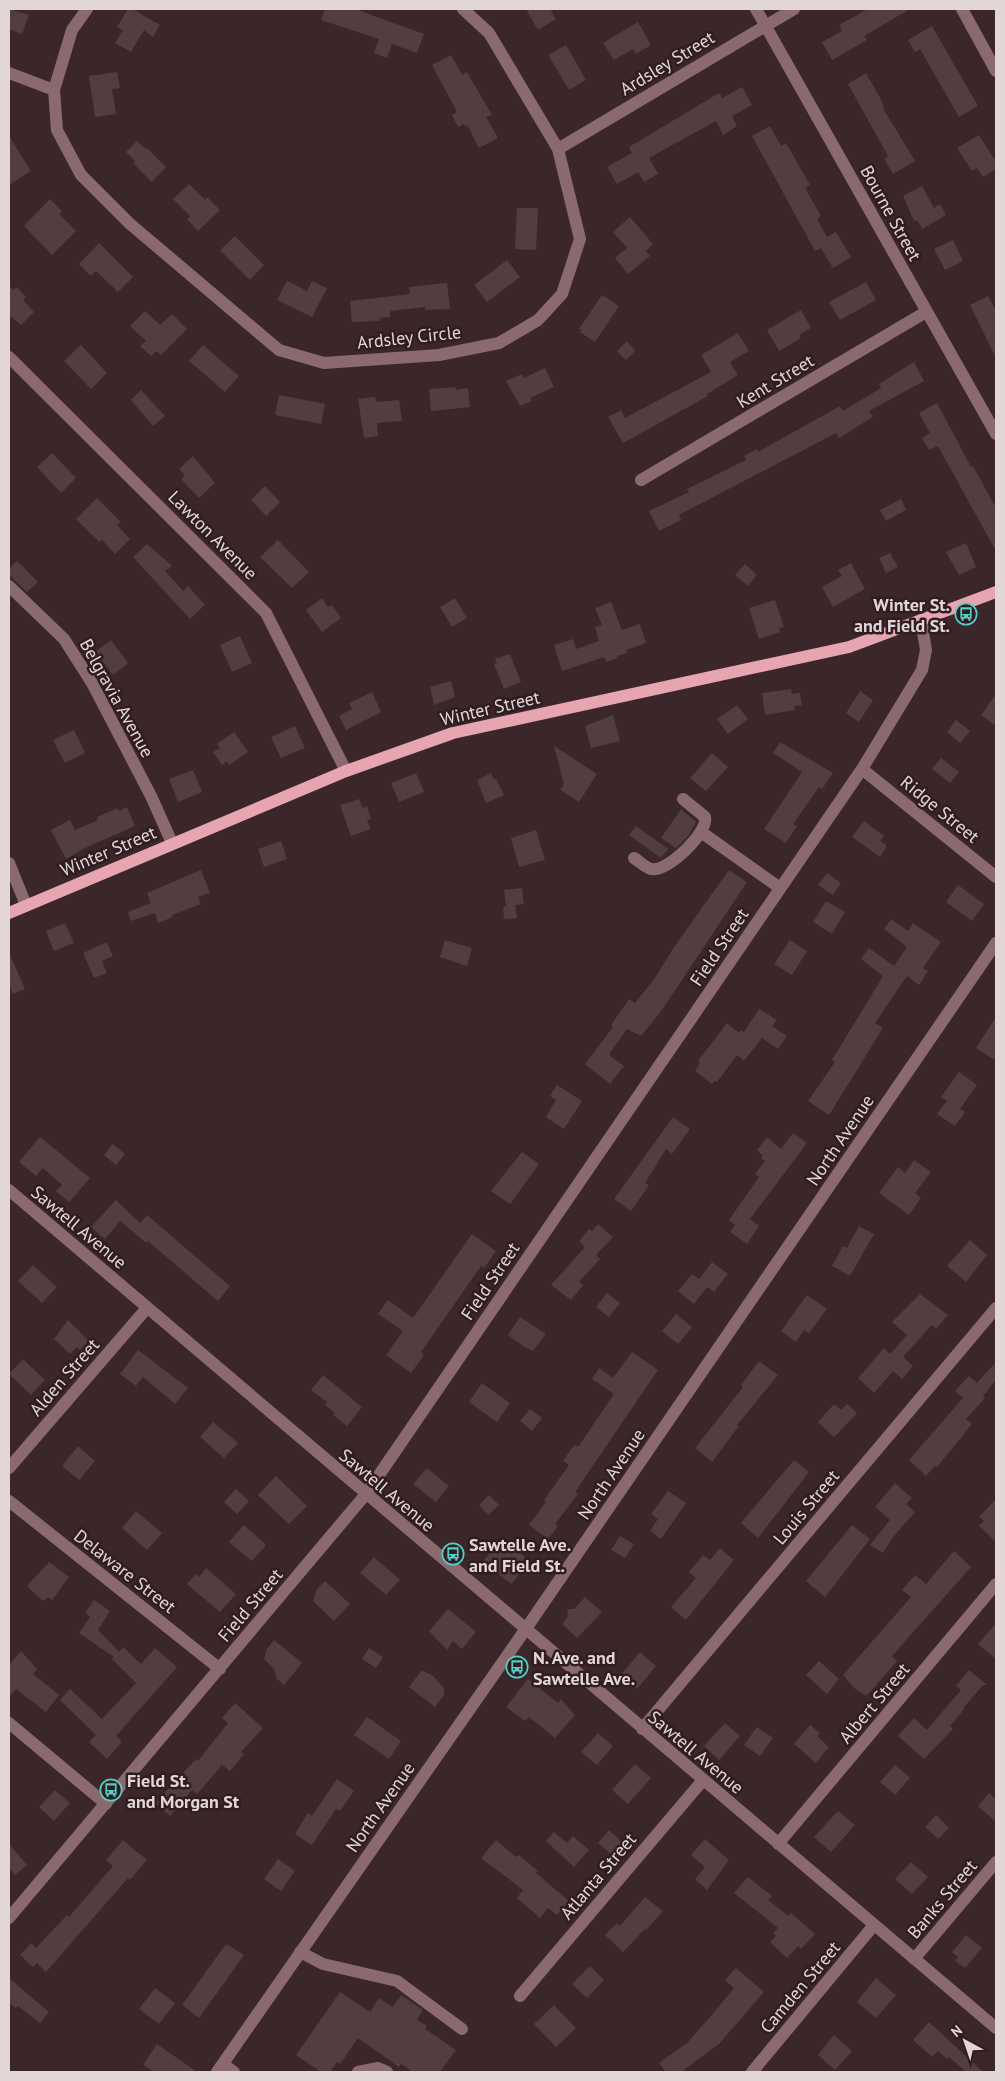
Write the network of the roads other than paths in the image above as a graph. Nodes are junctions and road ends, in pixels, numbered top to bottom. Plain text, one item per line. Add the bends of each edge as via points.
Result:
1 (87, 9) edge
2 (463, 9) edge
3 (756, 9) edge
4 (794, 9) edge
5 (962, 9) edge
6 (765, 25) junction
7 (996, 71) edge
8 (9, 73) edge
9 (54, 90) junction
10 (558, 149) junction
11 (926, 312) junction
12 (9, 357) edge
13 (996, 434) edge
14 (641, 480) dead end
15 (9, 586) edge
16 (996, 592) edge
17 (921, 620) junction
18 (862, 769) junction
19 (346, 771) junction
20 (683, 799) dead end
21 (701, 832) junction
22 (172, 843) junction
23 (634, 858) dead end
24 (9, 863) edge
25 (996, 877) edge
26 (780, 888) junction
27 (26, 905) junction
28 (9, 913) edge
29 (996, 943) edge
30 (9, 1190) edge
31 (147, 1308) junction
32 (996, 1308) edge
33 (9, 1468) edge
34 (366, 1494) junction
35 (9, 1501) edge
36 (996, 1584) edge
37 (525, 1630) junction
38 (220, 1669) junction
39 (9, 1723) edge
40 (642, 1729) junction
41 (703, 1780) junction
42 (106, 1804) junction
43 (778, 1844) junction
44 (996, 1862) edge
45 (9, 1918) edge
46 (874, 1925) junction
47 (300, 1952) junction
48 (914, 1959) junction
49 (520, 1996) dead end
50 (462, 2028) dead end
51 (996, 2028) edge
52 (220, 2068) edge
53 (234, 2072) edge
54 (358, 2072) edge
55 (387, 2072) edge
56 (752, 2072) edge

1 - 9 street, Ardsley Circle via 72,30
2 - 10 street, Ardsley Circle via 489,33
3 - 6 street, Bourne Street
4 - 6 street, Ardsley Street
5 - 7 street
6 - 10 street, Ardsley Street
6 - 11 street, Bourne Street
8 - 9 street
9 - 10 street, Ardsley Circle via 57,130 81,175 129,223 279,350 324,363 439,355 499,343 538,320 562,294 580,239
11 - 13 street, Bourne Street
11 - 14 street, Kent Street
12 - 19 street, Lawton Avenue via 266,613
15 - 22 street, Belgravia Avenue via 64,639 92,683
16 - 17 main road, Winter Street
17 - 18 street, Field Street via 926,650 922,670
17 - 19 main road, Winter Street via 849,647 453,733
18 - 25 street, Ridge Street
18 - 26 street, Field Street
19 - 22 main road, Winter Street
20 - 21 street via 705,817
21 - 23 street via 687,848 659,869 650,869
21 - 26 street
22 - 27 main road, Winter Street
24 - 27 street
26 - 34 street, Field Street
27 - 28 main road, Winter Street
29 - 37 street, North Avenue
30 - 31 street, Sawtell Avenue
31 - 33 street, Alden Street
31 - 34 street, Sawtell Avenue
32 - 40 street, Louis Street
34 - 37 street, Sawtell Avenue
34 - 38 street, Field Street
35 - 38 street, Delaware Street
36 - 43 street, Albert Street
37 - 40 street, Sawtell Avenue
37 - 47 street, North Avenue
38 - 42 street, Field Street
39 - 42 street
40 - 41 street, Sawtell Avenue
41 - 43 street, Sawtell Avenue
41 - 49 street, Atlanta Street
42 - 45 street, Field Street
43 - 46 street, Sawtell Avenue
44 - 48 street, Banks Street
46 - 48 street, Sawtell Avenue
46 - 56 street, Camden Street
47 - 50 street via 323,1964 396,1981
47 - 52 street, North Avenue
48 - 51 street, Sawtell Avenue
52 - 53 street
54 - 55 street via 378,2068

